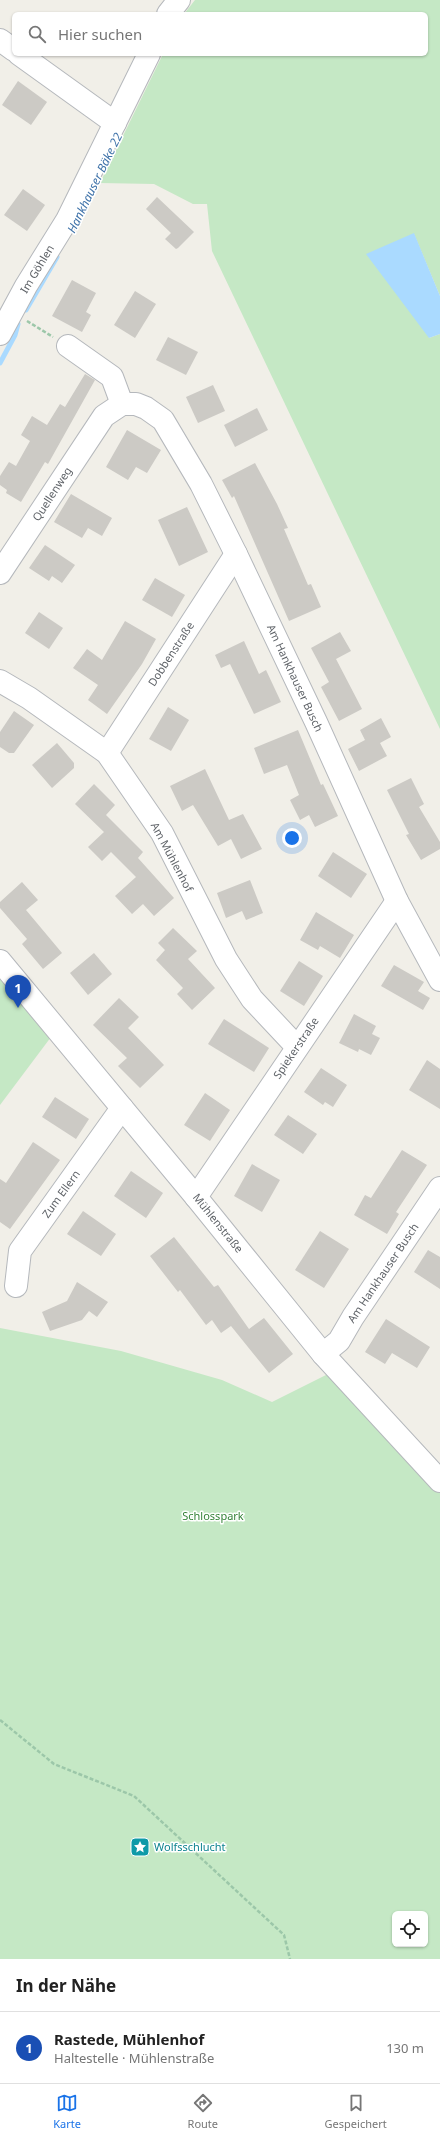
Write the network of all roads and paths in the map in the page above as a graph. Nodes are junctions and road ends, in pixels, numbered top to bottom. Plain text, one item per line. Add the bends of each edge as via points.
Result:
1 (179, 0) edge
2 (170, 12) edge
3 (0, 40) edge
4 (12, 49) edge
5 (22, 56) edge
6 (148, 56) edge
7 (115, 123) junction
8 (13, 312) junction
9 (0, 334) edge
10 (68, 346) joint
11 (122, 404) junction
12 (236, 554) junction
13 (0, 573) edge
14 (0, 681) edge
15 (107, 754) junction
16 (397, 901) junction
17 (0, 961) edge
18 (440, 980) edge
19 (297, 1047) junction
20 (122, 1108) junction
21 (440, 1188) edge
22 (196, 1197) junction
23 (16, 1286) dead end
24 (323, 1354) junction
25 (440, 1481) edge
26 (0, 1720) edge
27 (290, 1959) edge

1 - 2 street
3 - 4 street
5 - 7 street
6 - 7 street, Im Göhlen
7 - 8 street, Im Göhlen via 67,220
8 - 9 street, Im Göhlen
8 - 10 path
10 - 11 street via 112,377
11 - 12 street, Am Hankhauser Busch via 136,404 163,420 201,484
11 - 13 street, Quellenweg via 104,416
12 - 15 street, Dobbenstraße
12 - 16 street, Am Hankhauser Busch
14 - 15 street, Am Mühlenhof via 29,698
15 - 19 street, Am Mühlenhof via 162,833 213,934 252,999
16 - 18 street, Am Hankhauser Busch
16 - 19 street, Spiekerstraße
17 - 20 street, Mühlenstraße
19 - 22 street, Spiekerstraße
20 - 22 street, Mühlenstraße
20 - 23 street, Zum Ellern via 20,1251
21 - 24 street, Am Hankhauser Busch via 339,1341
22 - 24 street, Mühlenstraße
24 - 25 street, Mühlenstraße
26 - 27 path via 54,1764 134,1796 284,1935

